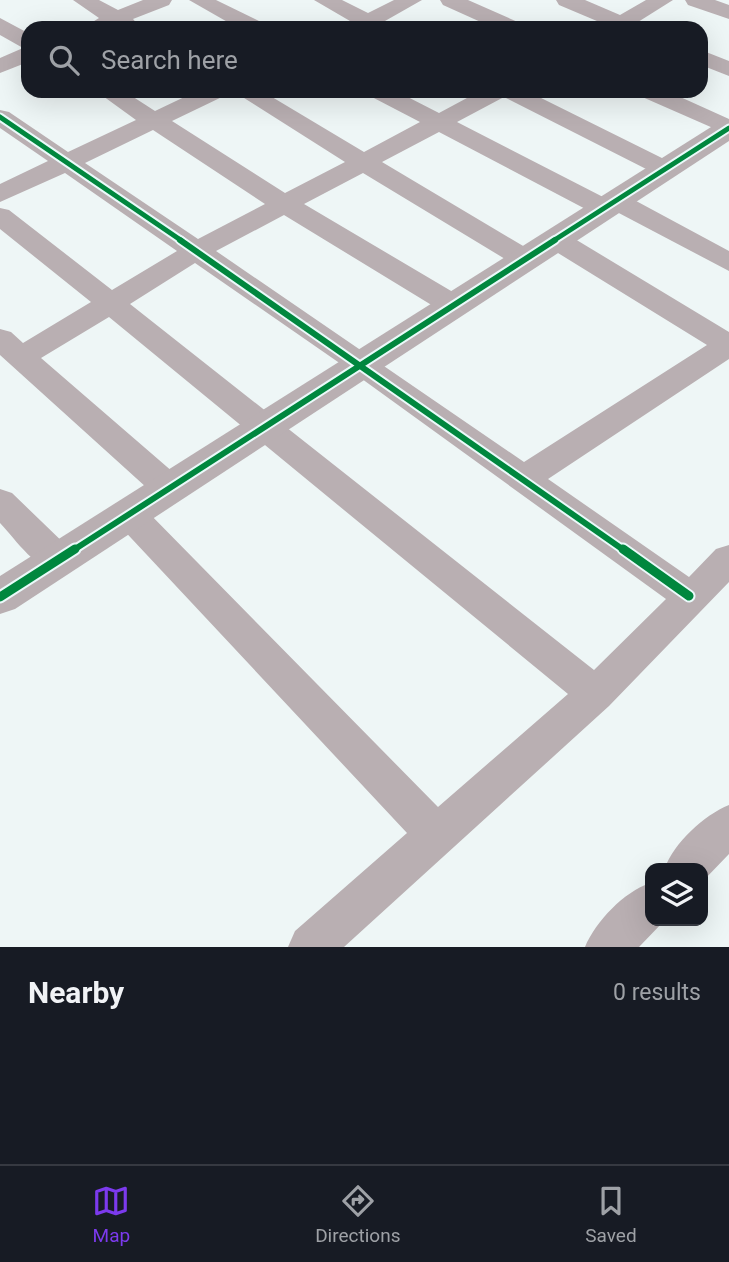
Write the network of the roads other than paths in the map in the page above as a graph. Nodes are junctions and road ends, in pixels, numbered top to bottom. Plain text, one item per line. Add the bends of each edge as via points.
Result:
1 (84, 0) edge
2 (161, 0) edge
3 (200, 0) edge
4 (325, 0) edge
5 (411, 0) edge
6 (451, 0) edge
7 (567, 0) edge
8 (662, 0) edge
9 (696, 0) edge
10 (729, 13) edge
11 (120, 21) edge
12 (130, 21) edge
13 (241, 21) edge
14 (360, 21) edge
15 (376, 21) edge
16 (497, 21) edge
17 (611, 21) edge
18 (630, 21) edge
19 (0, 26) edge
20 (21, 39) edge
21 (21, 57) edge
22 (708, 60) edge
23 (0, 66) edge
24 (729, 69) edge
25 (120, 98) edge
26 (202, 98) edge
27 (257, 98) edge
28 (392, 98) edge
29 (484, 98) edge
30 (523, 98) edge
31 (663, 98) edge
32 (0, 117) edge
33 (156, 120) junction
34 (438, 122) junction
35 (728, 128) edge
36 (364, 163) junction
37 (66, 164) junction
38 (665, 169) junction
39 (0, 194) edge
40 (284, 204) junction
41 (610, 204) junction
42 (0, 216) edge
43 (555, 239) junction
44 (196, 251) junction
45 (525, 259) junction
46 (729, 262) edge
47 (109, 302) junction
48 (453, 305) junction
49 (729, 345) edge
50 (10, 348) edge
51 (362, 364) junction
52 (266, 426) junction
53 (523, 480) junction
54 (169, 488) junction
55 (0, 502) edge
56 (129, 514) junction
57 (58, 559) junction
58 (729, 559) edge
59 (689, 596) junction
60 (0, 597) edge
61 (595, 694) junction
62 (729, 825) edge
63 (436, 834) junction
64 (691, 863) edge
65 (645, 909) edge
66 (311, 947) edge
67 (608, 947) edge

1 - 11 street
2 - 12 street
3 - 13 street
4 - 14 street
5 - 15 street
6 - 16 street
7 - 17 street
8 - 18 street
9 - 10 street
19 - 20 street
21 - 23 street
22 - 24 street
25 - 33 street
26 - 33 street
27 - 36 street
28 - 34 street
29 - 34 street
30 - 38 street
31 - 35 street
32 - 37 street
33 - 37 street
33 - 40 street
34 - 36 street
34 - 41 street
35 - 38 street
36 - 40 street
36 - 45 street
37 - 39 street
37 - 44 street
38 - 41 street
40 - 44 street
40 - 48 street
41 - 43 street
41 - 46 street
42 - 47 street
43 - 45 street
43 - 49 street
44 - 47 street
44 - 51 street
45 - 48 street
47 - 50 street
47 - 52 street
48 - 51 street
49 - 53 street
50 - 54 street
51 - 52 street
51 - 53 street
52 - 54 street
52 - 61 street
53 - 59 street
54 - 56 street
55 - 57 street
56 - 57 street
56 - 63 street
57 - 60 street
58 - 59 street
59 - 61 street
61 - 63 street
62 - 64 street
63 - 66 street
65 - 67 street

